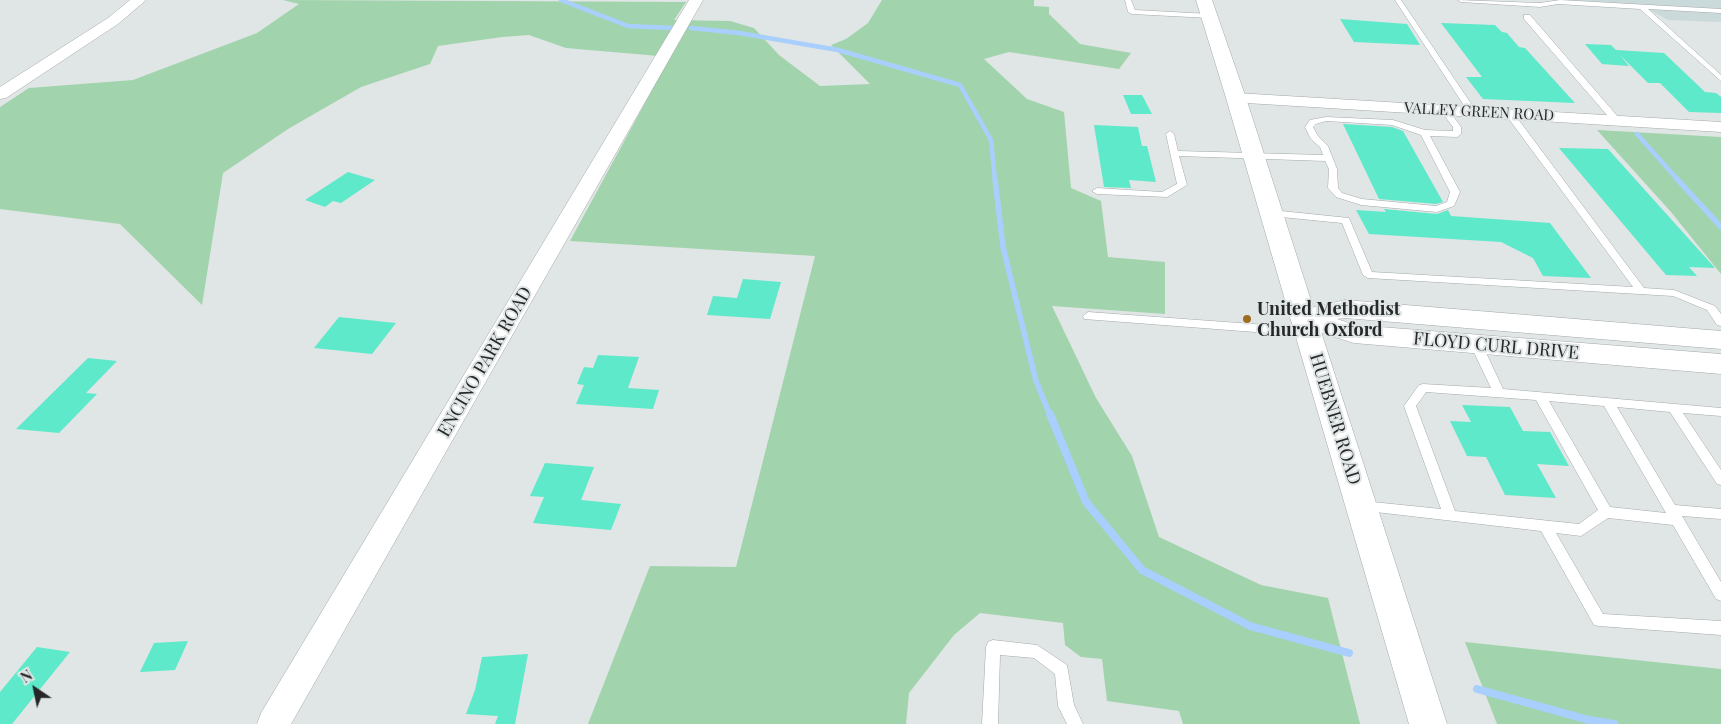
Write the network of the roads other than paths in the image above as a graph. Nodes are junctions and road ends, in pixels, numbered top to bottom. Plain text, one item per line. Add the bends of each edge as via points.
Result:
1 (139, 0) edge
2 (696, 0) edge
3 (1128, 0) edge
4 (1398, 0) edge
5 (1460, 0) edge
6 (1548, 0) edge
7 (1557, 1) edge
8 (1207, 8) edge
9 (1643, 8) junction
10 (1721, 11) edge
11 (1527, 17) dead end
12 (1721, 79) edge
13 (0, 94) edge
14 (1236, 98) junction
15 (1444, 110) junction
16 (1472, 112) junction
17 (1509, 114) junction
18 (1616, 120) junction
19 (1721, 127) edge
20 (1424, 133) junction
21 (1170, 134) dead end
22 (1174, 153) junction
23 (1254, 155) junction
24 (1329, 158) junction
25 (1097, 191) dead end
26 (1271, 213) junction
27 (1641, 291) junction
28 (1088, 316) dead end
29 (1721, 322) edge
30 (1306, 325) junction
31 (1721, 340) edge
32 (1476, 344) junction
33 (1721, 364) edge
34 (1499, 393) junction
35 (1541, 398) junction
36 (1608, 403) junction
37 (1674, 409) junction
38 (1721, 412) edge
39 (1721, 480) edge
40 (1361, 506) junction
41 (1606, 512) junction
42 (1721, 514) edge
43 (1674, 515) junction
44 (1450, 516) junction
45 (1545, 526) junction
46 (1721, 595) edge
47 (1721, 628) edge
48 (273, 724) edge
49 (990, 724) edge
50 (1075, 724) edge
51 (1428, 724) edge

1 - 13 street via 113,21
2 - 48 street, ENCINO PARK ROAD
3 - 8 lane via 1132,12
4 - 16 lane
5 - 7 lane via 1540,5
6 - 7 lane
7 - 9 lane
8 - 14 main road, HUEBNER ROAD
9 - 10 lane
9 - 12 lane
11 - 18 lane
14 - 15 street, VALLEY GREEN ROAD
14 - 23 main road, HUEBNER ROAD
15 - 16 street, VALLEY GREEN ROAD
15 - 20 lane via 1457,127 1457,134
16 - 17 street, VALLEY GREEN ROAD
17 - 18 street, VALLEY GREEN ROAD
17 - 27 lane
18 - 19 street, VALLEY GREEN ROAD
20 - 24 lane via 1393,124 1326,119 1313,122 1309,127
20 - 24 lane via 1455,192 1451,204 1437,209 1361,202 1339,195 1333,188 1333,169
21 - 22 lane
22 - 23 lane
22 - 25 lane via 1182,185 1164,194
23 - 24 lane
23 - 26 main road, HUEBNER ROAD
26 - 27 lane via 1346,220 1368,275
26 - 30 main road, HUEBNER ROAD
27 - 29 lane via 1674,293 1696,301 1711,308
28 - 30 lane
30 - 31 main road, FLOYD CURL DRIVE via 1345,308
30 - 32 main road, FLOYD CURL DRIVE via 1354,334
30 - 40 main road, HUEBNER ROAD
32 - 33 main road, FLOYD CURL DRIVE
32 - 34 lane
34 - 35 lane
34 - 44 lane via 1423,388 1410,406
35 - 36 lane
35 - 41 lane
36 - 37 lane
36 - 43 lane
37 - 38 lane
37 - 39 lane
40 - 44 lane
40 - 51 main road, HUEBNER ROAD
41 - 43 lane
41 - 45 lane via 1581,530
42 - 43 lane
43 - 46 lane
44 - 45 lane
45 - 47 lane via 1599,620
49 - 50 lane via 993,647 1037,652 1062,670 1066,706

